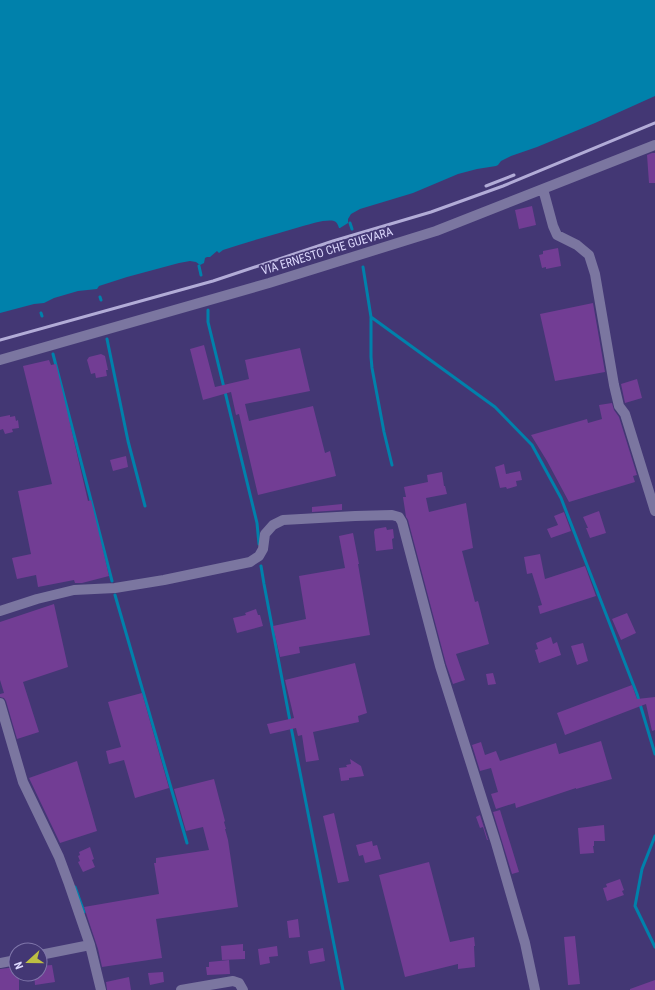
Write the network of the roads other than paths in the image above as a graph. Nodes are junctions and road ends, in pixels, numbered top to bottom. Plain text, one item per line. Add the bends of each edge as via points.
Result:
1 (655, 145) edge
2 (543, 189) junction
3 (0, 360) edge
4 (655, 511) edge
5 (0, 611) edge
6 (0, 703) edge
7 (90, 945) junction
8 (48, 953) edge
9 (101, 990) edge
10 (181, 990) edge
11 (243, 990) edge
12 (536, 990) edge

1 - 2 street, VIA ERNESTO CHE GUEVARA
2 - 3 street, VIA ERNESTO CHE GUEVARA via 436,231 269,283
2 - 4 street via 557,235 577,245 589,255 596,274 619,406 625,414
5 - 12 street via 74,590 122,587 250,562 259,556 263,549 266,534 283,520 392,515 399,517 440,666 526,943
6 - 7 street via 23,782 59,857
7 - 8 street
7 - 9 street
10 - 11 street via 233,981

